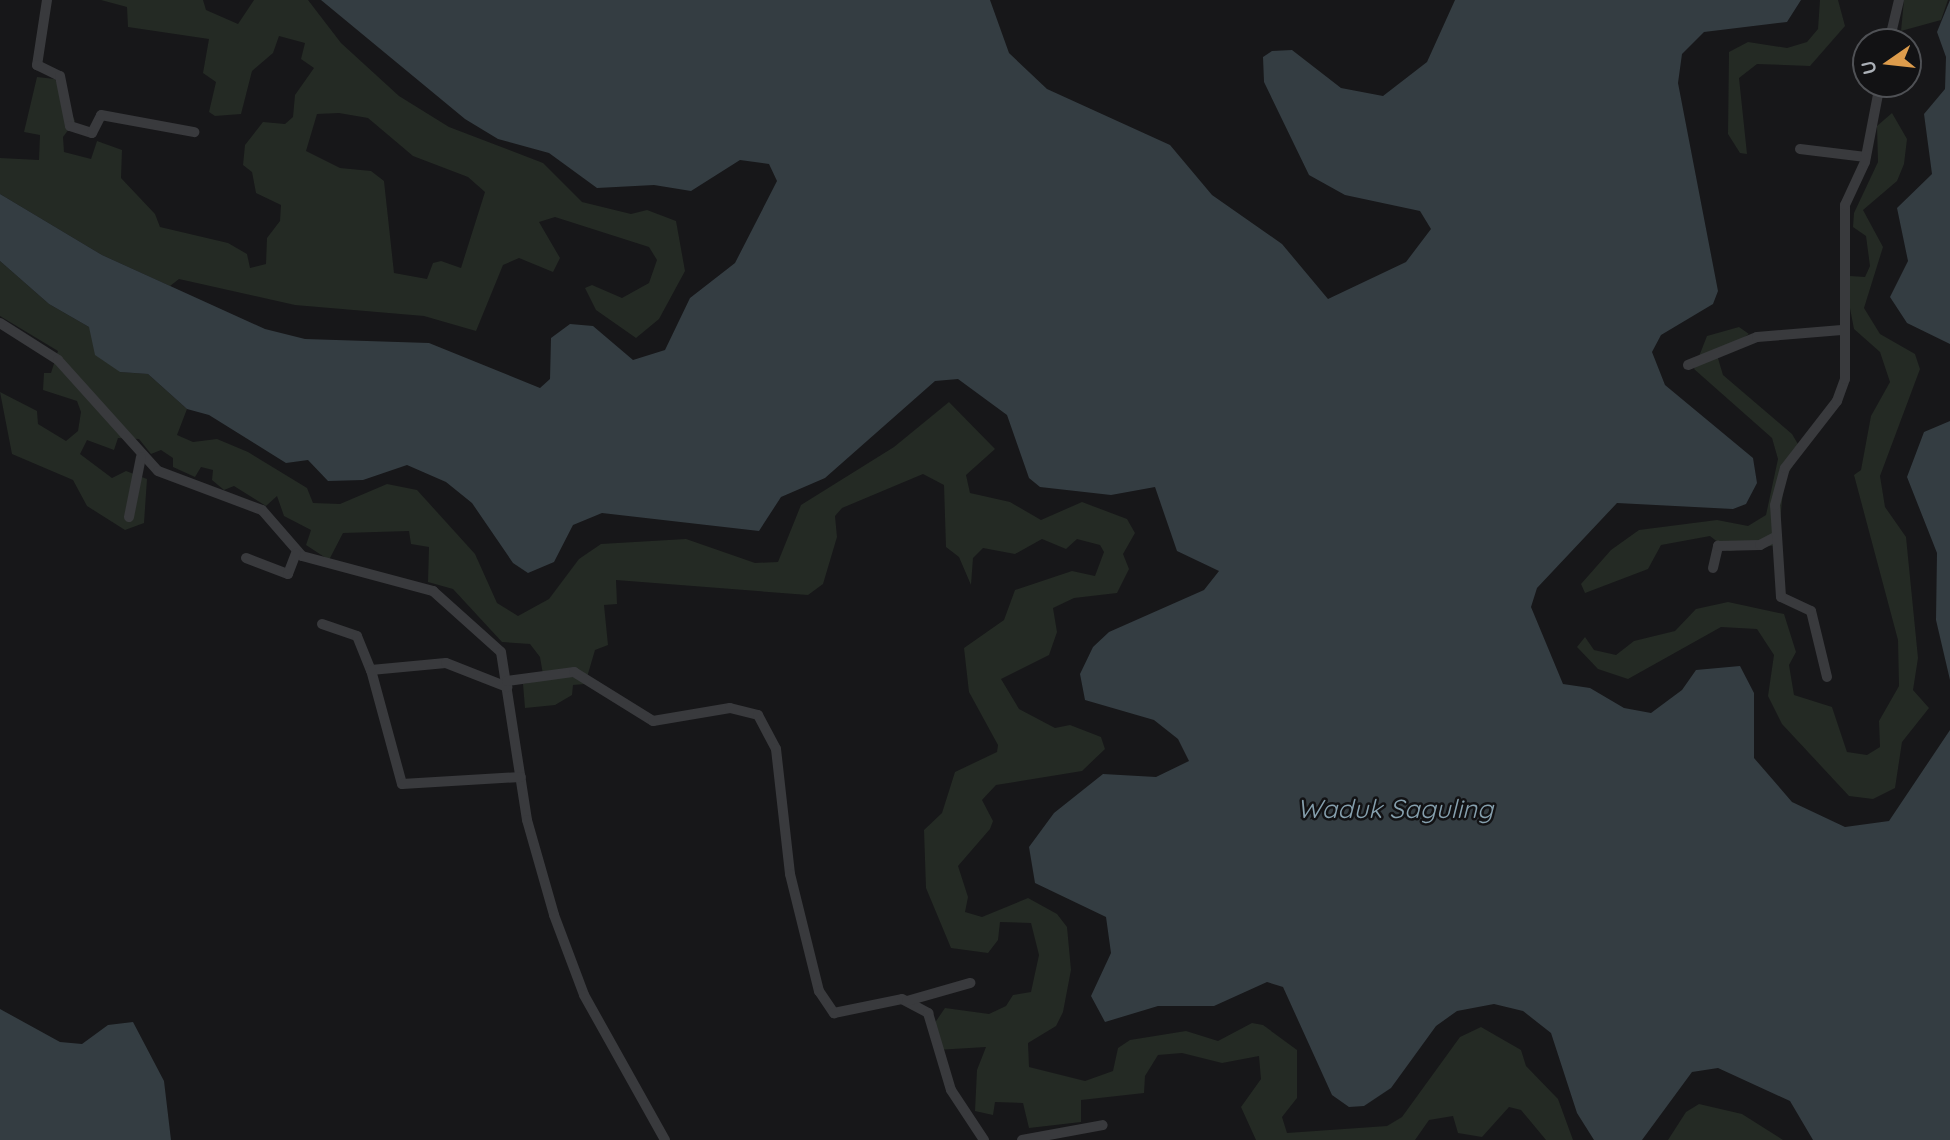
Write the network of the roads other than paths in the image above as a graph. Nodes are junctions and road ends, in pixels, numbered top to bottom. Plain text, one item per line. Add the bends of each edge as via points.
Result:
1 (47, 0) edge
2 (1899, 0) edge
3 (1892, 28) edge
4 (1877, 98) edge
5 (194, 132) dead end
6 (1800, 149) dead end
7 (1866, 157) junction
8 (0, 324) edge
9 (1842, 330) junction
10 (1688, 365) dead end
11 (141, 457) junction
12 (129, 517) dead end
13 (1777, 536) junction
14 (296, 553) junction
15 (246, 558) dead end
16 (1713, 568) dead end
17 (322, 624) dead end
18 (371, 670) junction
19 (1827, 677) dead end
20 (507, 684) junction
21 (521, 777) junction
22 (970, 983) dead end
23 (907, 1001) junction
24 (1103, 1125) dead end
25 (665, 1140) edge
26 (984, 1140) edge
27 (1022, 1140) edge

1 - 5 street via 37,65 60,76 70,126 92,133 101,115
2 - 3 street
4 - 7 street
6 - 7 street
7 - 9 street via 1844,205
8 - 11 street via 58,360
9 - 10 street via 1757,337 1723,356
9 - 13 street via 1845,379 1837,401 1785,468 1774,505
11 - 12 street
11 - 14 street via 164,474 262,510
13 - 16 street via 1759,545 1718,546
13 - 19 street via 1780,597 1811,611
14 - 15 street via 288,574
14 - 20 street via 433,591 501,652
17 - 18 street via 357,636
18 - 20 street via 446,663
18 - 21 street via 402,784
20 - 21 street
20 - 23 street via 574,672 653,721 730,708 758,715 776,750 790,874 819,991 834,1013
21 - 25 street via 554,915 584,995
22 - 23 street
23 - 26 street via 934,1020 945,1074
24 - 27 street

